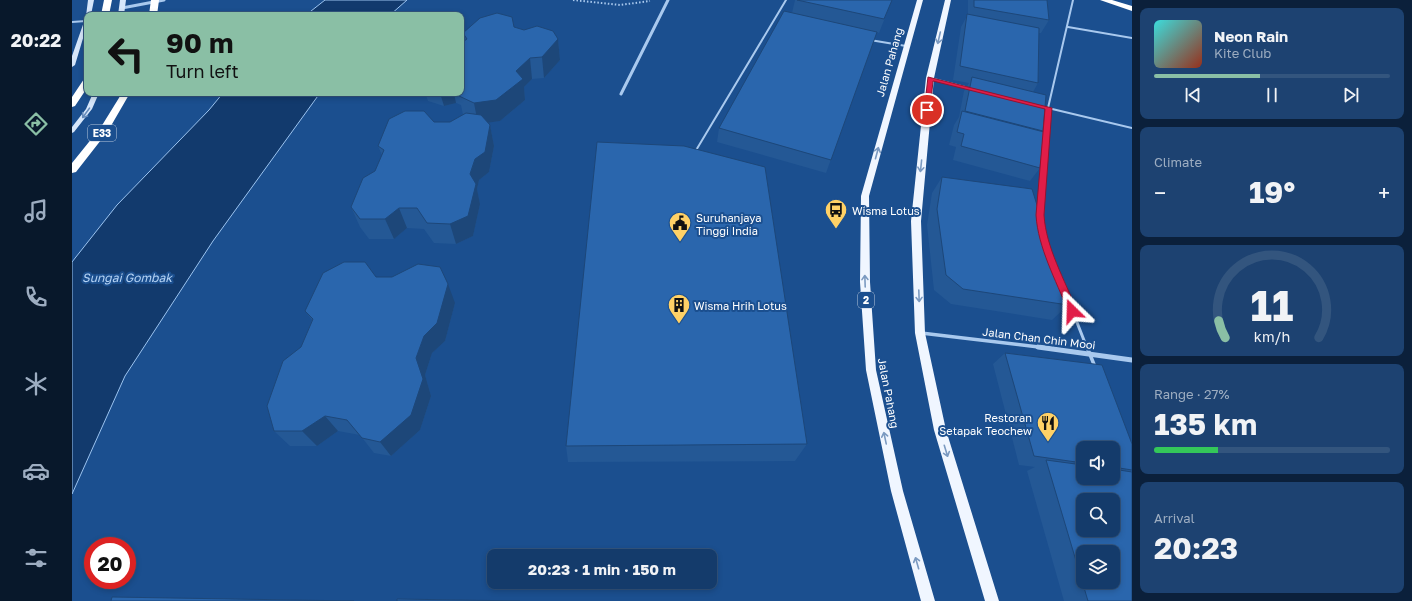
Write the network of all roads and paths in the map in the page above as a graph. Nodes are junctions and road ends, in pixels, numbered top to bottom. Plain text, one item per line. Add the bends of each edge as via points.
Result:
1 (91, 0) edge
2 (108, 0) edge
3 (123, 0) edge
4 (155, 0) edge
5 (164, 0) edge
6 (574, 0) edge
7 (656, 0) edge
8 (668, 0) edge
9 (786, 0) edge
10 (920, 0) edge
11 (948, 0) edge
12 (1073, 0) edge
13 (1104, 0) edge
14 (122, 8) junction
15 (1132, 9) edge
16 (88, 12) edge
17 (106, 12) edge
18 (121, 12) edge
19 (153, 12) edge
20 (84, 19) edge
21 (72, 22) edge
22 (773, 22) junction
23 (780, 22) edge
24 (84, 27) edge
25 (1068, 27) junction
26 (1132, 38) edge
27 (869, 39) edge
28 (906, 46) junction
29 (72, 65) edge
30 (930, 78) junction
31 (84, 86) edge
32 (974, 90) edge
33 (621, 94) dead end
34 (95, 96) edge
35 (124, 96) edge
36 (72, 104) edge
37 (1041, 106) edge
38 (1048, 108) junction
39 (1132, 128) edge
40 (72, 131) edge
41 (693, 155) edge
42 (72, 170) edge
43 (1041, 221) edge
44 (1058, 276) edge
45 (920, 333) junction
46 (1089, 353) junction
47 (1132, 360) edge
48 (1098, 375) edge
49 (928, 601) edge
50 (992, 601) edge

1 - 16 main road
2 - 17 highway
3 - 14 main road
4 - 19 highway, bridge
5 - 14 street
6 - 7 path via 620,5
8 - 33 street
9 - 22 lane
10 - 28 main road, Jalan Pahang / 2
11 -> 30 main road
12 - 25 lane
13 - 15 highway
14 - 18 main road
20 - 21 lane
22 - 23 lane
22 - 41 lane
24 - 29 main road
25 - 26 lane
25 - 38 lane
27 - 28 lane
49 -> 28 main road, Jalan Pahang / 2 via 897,491 871,370 865,282 865,196
30 - 32 lane
30 -> 45 main road via 916,221
31 - 36 highway
34 -> 40 main road via 89,109
35 - 42 highway, E33 via 105,129
37 - 38 lane
38 - 39 lane
38 - 43 lane
44 - 46 lane
45 - 46 street, Jalan Chan Chin Mooi
45 -> 50 main road via 940,430
46 - 47 street, Jalan Chan Chin Mooi
46 - 48 lane

